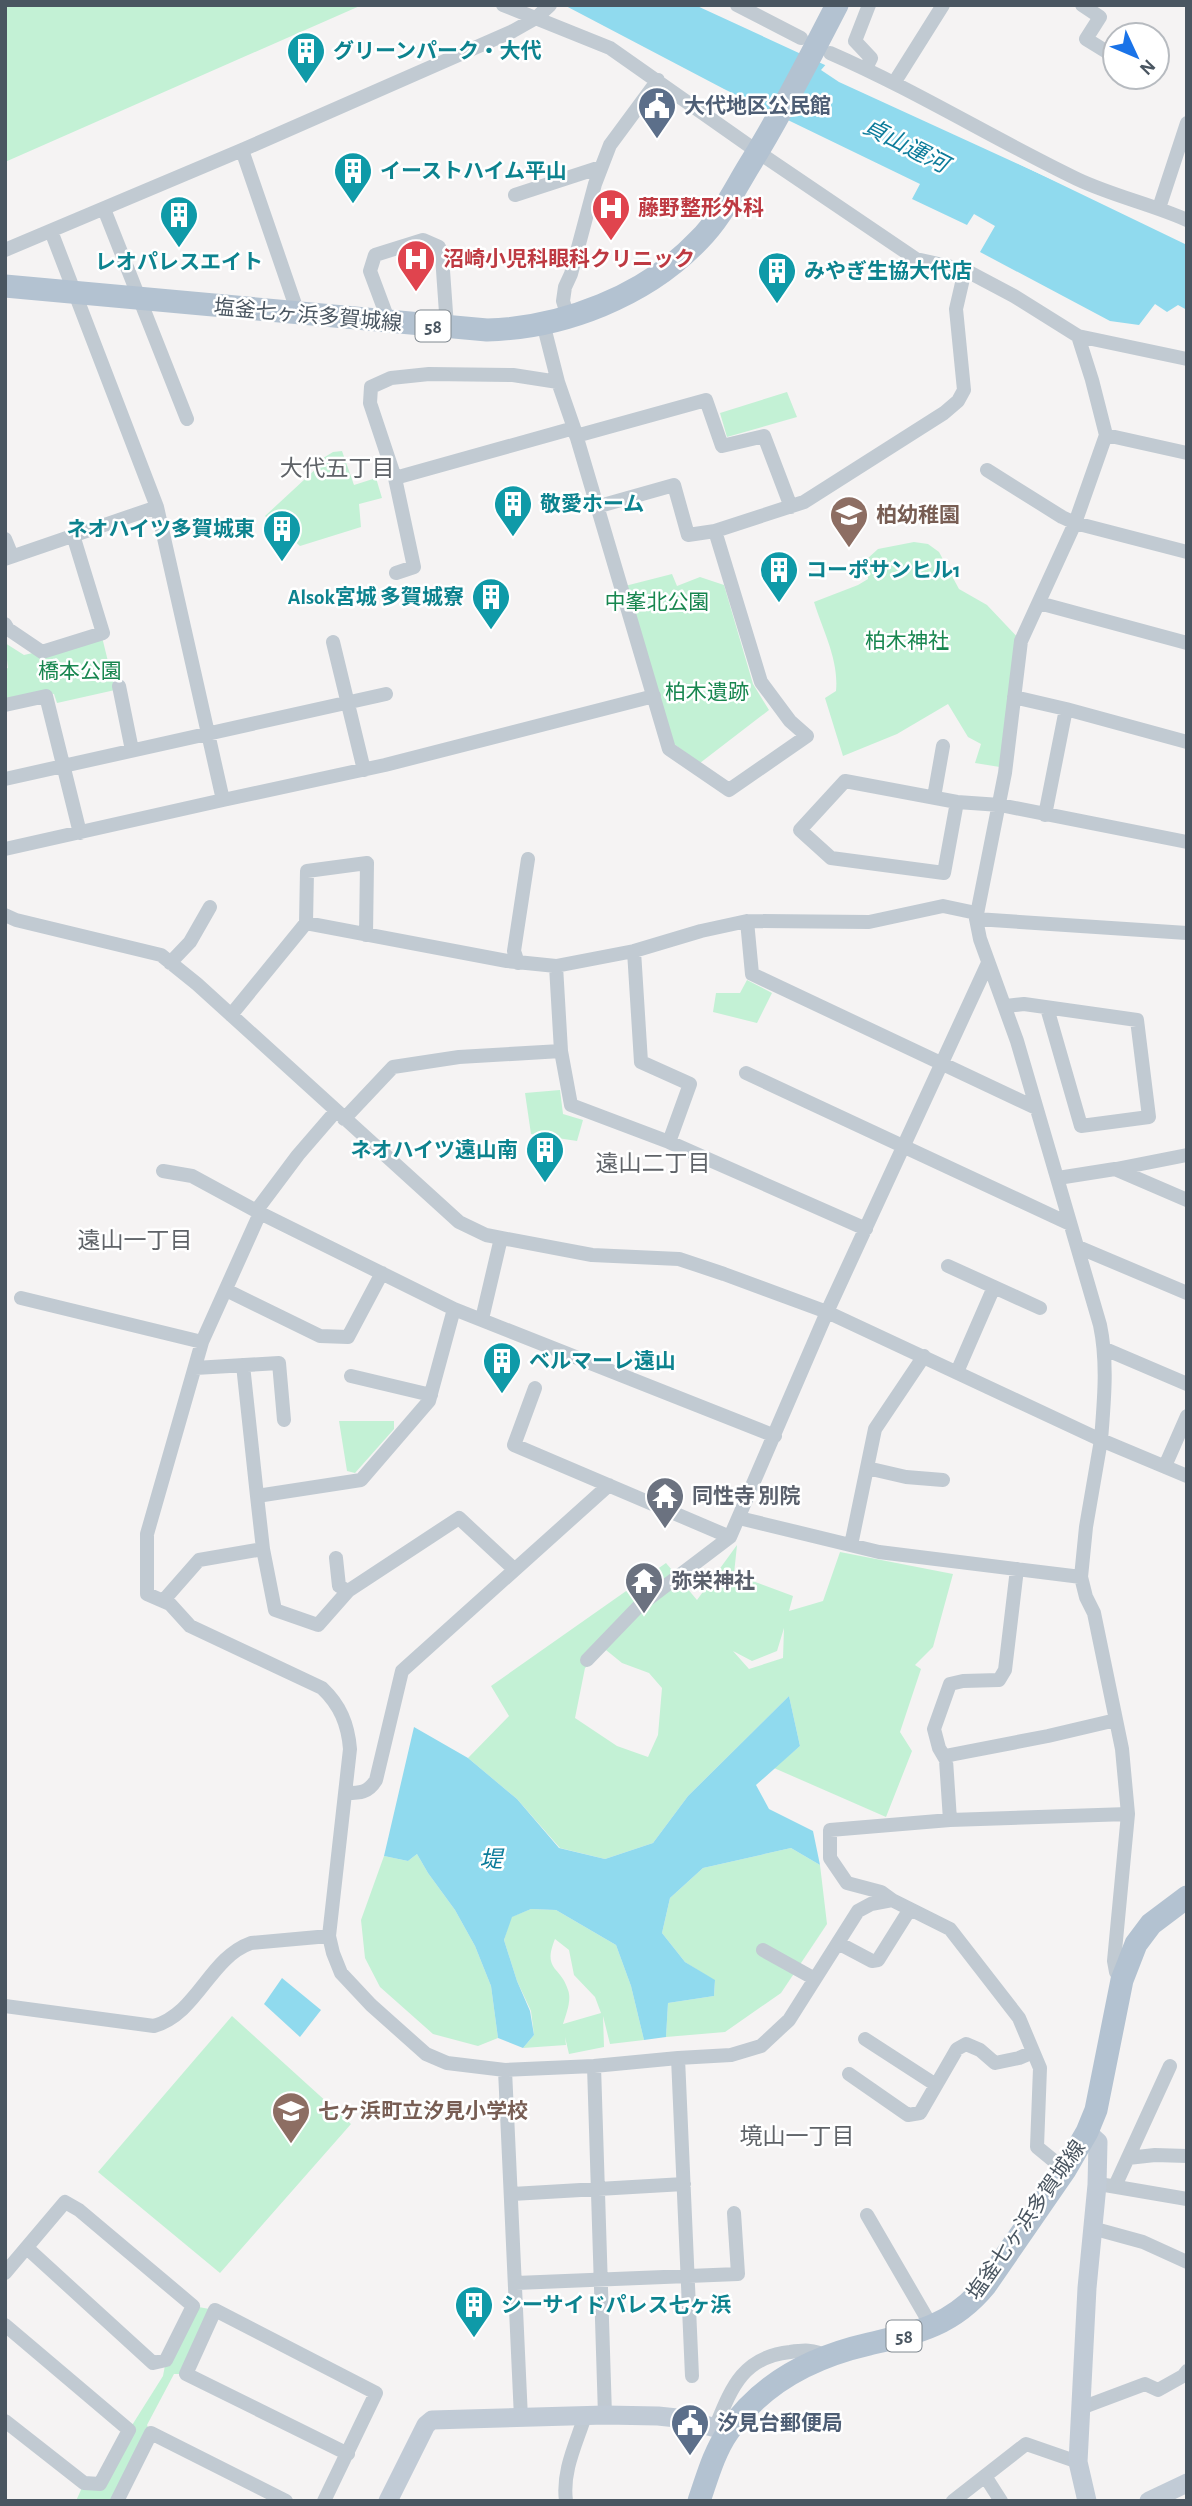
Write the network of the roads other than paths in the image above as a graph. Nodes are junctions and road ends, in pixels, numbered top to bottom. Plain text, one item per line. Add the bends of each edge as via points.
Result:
1 (503, 5) edge
2 (550, 5) edge
3 (737, 5) edge
4 (837, 5) edge
5 (869, 5) edge
6 (943, 5) edge
7 (1082, 5) edge
8 (536, 18) junction
9 (814, 48) junction
10 (1101, 48) edge
11 (866, 68) junction
12 (658, 80) junction
13 (894, 83) junction
14 (1187, 123) edge
15 (242, 150) junction
16 (758, 152) junction
17 (601, 167) junction
18 (515, 195) dead end
19 (1159, 208) junction
20 (104, 209) junction
21 (1187, 220) edge
22 (51, 231) junction
23 (5, 250) edge
24 (965, 270) junction
25 (5, 286) edge
26 (75, 292) junction
27 (139, 299) junction
28 (298, 313) junction
29 (568, 317) junction
30 (389, 322) junction
31 (543, 323) junction
32 (447, 327) junction
33 (1077, 335) junction
34 (1187, 359) edge
35 (558, 382) junction
36 (187, 419) dead end
37 (575, 432) junction
38 (1106, 435) junction
39 (1187, 453) edge
40 (988, 470) dead end
41 (395, 478) junction
42 (158, 507) junction
43 (596, 507) junction
44 (790, 507) junction
45 (1075, 523) junction
46 (715, 531) junction
47 (73, 535) junction
48 (5, 539) edge
49 (1187, 552) edge
50 (9, 557) edge
51 (396, 573) dead end
52 (1039, 603) junction
53 (5, 624) edge
54 (333, 642) dead end
55 (1187, 643) edge
56 (119, 686) dead end
57 (386, 694) dead end
58 (654, 696) junction
59 (1014, 698) junction
60 (348, 704) junction
61 (5, 705) edge
62 (1066, 709) junction
63 (207, 733) junction
64 (1187, 742) edge
65 (943, 747) dead end
66 (132, 750) junction
67 (64, 766) junction
68 (364, 770) junction
69 (5, 779) edge
70 (934, 797) junction
71 (223, 800) junction
72 (957, 802) junction
73 (1000, 805) junction
74 (1045, 815) junction
75 (80, 833) junction
76 (1187, 842) edge
77 (5, 849) edge
78 (528, 859) dead end
79 (210, 908) dead end
80 (5, 915) edge
81 (976, 916) junction
82 (747, 922) junction
83 (306, 923) junction
84 (1187, 933) edge
85 (366, 935) junction
86 (634, 951) junction
87 (517, 962) junction
88 (170, 963) junction
89 (988, 963) junction
90 (556, 966) junction
91 (1006, 1006) junction
92 (1047, 1008) junction
93 (231, 1015) junction
94 (561, 1051) junction
95 (941, 1065) junction
96 (746, 1073) dead end
97 (1036, 1108) junction
98 (340, 1115) junction
99 (669, 1142) junction
100 (904, 1148) junction
101 (1187, 1155) edge
102 (1115, 1169) junction
103 (163, 1171) dead end
104 (1058, 1178) junction
105 (1187, 1200) edge
106 (258, 1212) junction
107 (1070, 1224) junction
108 (866, 1229) junction
109 (501, 1238) junction
110 (1078, 1247) junction
111 (948, 1266) dead end
112 (382, 1273) junction
113 (994, 1287) junction
114 (226, 1290) junction
115 (1187, 1293) edge
116 (21, 1298) dead end
117 (1040, 1308) dead end
118 (454, 1309) junction
119 (827, 1312) junction
120 (482, 1319) junction
121 (202, 1342) junction
122 (1105, 1349) junction
123 (924, 1356) junction
124 (243, 1365) junction
125 (195, 1368) junction
126 (957, 1372) junction
127 (351, 1376) dead end
128 (1187, 1384) edge
129 (535, 1388) dead end
130 (431, 1395) junction
131 (1187, 1416) edge
132 (284, 1420) dead end
133 (775, 1436) junction
134 (1101, 1440) junction
135 (1165, 1466) junction
136 (867, 1468) junction
137 (1187, 1476) edge
138 (943, 1480) dead end
139 (609, 1485) junction
140 (257, 1496) junction
141 (739, 1518) junction
142 (730, 1537) junction
143 (851, 1545) junction
144 (263, 1549) junction
145 (336, 1558) dead end
146 (514, 1569) junction
147 (1017, 1569) junction
148 (1081, 1577) junction
149 (348, 1591) junction
150 (163, 1601) junction
151 (587, 1660) dead end
152 (1116, 1720) junction
153 (946, 1760) junction
154 (346, 1793) junction
155 (1128, 1814) junction
156 (950, 1820) junction
157 (1187, 1897) edge
158 (892, 1900) junction
159 (910, 1909) junction
160 (329, 1936) junction
161 (838, 1943) junction
162 (763, 1950) dead end
163 (815, 1979) junction
164 (1122, 1980) junction
165 (5, 2006) edge
166 (865, 2039) dead end
167 (1033, 2052) junction
168 (678, 2058) junction
169 (594, 2066) junction
170 (1170, 2066) dead end
171 (505, 2070) junction
172 (849, 2074) dead end
173 (936, 2085) junction
174 (1087, 2132) junction
175 (1187, 2156) edge
176 (1128, 2158) junction
177 (1065, 2170) junction
178 (684, 2184) junction
179 (1106, 2185) junction
180 (597, 2189) junction
181 (512, 2194) junction
182 (1187, 2199) edge
183 (734, 2213) dead end
184 (867, 2215) dead end
185 (1092, 2228) junction
186 (26, 2248) junction
187 (1187, 2262) edge
188 (5, 2273) edge
189 (601, 2278) junction
190 (687, 2278) junction
191 (516, 2283) junction
192 (5, 2325) edge
193 (932, 2327) junction
194 (826, 2356) junction
195 (747, 2370) junction
196 (1187, 2371) edge
197 (692, 2376) dead end
198 (762, 2395) junction
199 (1081, 2408) junction
200 (606, 2415) junction
201 (585, 2416) junction
202 (521, 2418) junction
203 (5, 2421) edge
204 (722, 2430) junction
205 (348, 2454) junction
206 (1078, 2462) junction
207 (985, 2476) junction
208 (1187, 2483) edge
209 (121, 2499) edge
210 (286, 2501) edge
211 (324, 2501) edge
212 (388, 2501) edge
213 (566, 2501) edge
214 (699, 2501) edge
215 (953, 2501) edge
216 (1001, 2501) edge
217 (1087, 2501) edge
218 (1149, 2501) edge

1 - 8 street
2 - 8 street
3 - 9 street
4 - 9 main road, 58
5 - 11 street via 855,41 871,58
6 - 13 street
7 - 10 street via 1100,17 1086,39
8 - 12 street via 610,48
8 - 15 street
9 - 11 street
9 - 16 main road, 塩釜七ヶ浜多賀城線 / 58
11 - 13 street
12 - 16 street
12 - 17 street via 610,145
13 - 19 street via 1076,178
14 - 19 street
15 - 20 street
15 - 28 street
16 - 24 street via 916,259
16 - 29 main road, 塩釜七ヶ浜多賀城線 / 58 via 725,208 684,255 631,290
17 - 18 street
17 - 29 street via 565,287
19 - 21 street
20 - 22 street
20 - 27 street
22 - 23 street
22 - 26 street
24 - 33 street
24 - 44 street via 956,309 964,390 958,401 888,450
25 - 26 main road, 塩釜七ヶ浜多賀城線 / 58
26 - 27 main road, 塩釜七ヶ浜多賀城線 / 58
26 - 42 street
27 - 28 main road, 塩釜七ヶ浜多賀城線 / 58
27 - 36 street
28 - 30 main road, 塩釜七ヶ浜多賀城線 / 58
29 - 31 main road, 塩釜七ヶ浜多賀城線 / 58
30 - 32 main road, 塩釜七ヶ浜多賀城線 / 58
30 - 32 street via 370,271 375,255 423,240 439,247 442,256
31 - 32 main road, 塩釜七ヶ浜多賀城線 / 58 via 505,330
31 - 35 street
33 - 34 street
33 - 38 street
35 - 37 street
35 - 41 street via 513,375 429,374 391,377 371,387 370,403
37 - 41 street
37 - 43 street
37 - 44 street via 706,400 722,446 764,436
38 - 39 street
38 - 45 street
40 - 45 street
41 - 51 street via 414,567
42 - 47 street
42 - 63 street
43 - 46 street via 674,485 688,535
43 - 58 street
44 - 46 street
45 - 49 street
45 - 52 street
46 - 58 street via 761,682 807,736 729,790 669,749
47 - 50 street
47 - 53 street via 103,633 42,652
48 - 50 street
52 - 55 street
52 - 59 street via 1021,641
54 - 60 street
56 - 66 street
57 - 60 street
58 - 68 street
59 - 62 street
59 - 73 street
60 - 63 street
60 - 68 street
61 - 67 street via 46,696
62 - 64 street
62 - 74 street
63 - 66 street
63 - 71 street
65 - 70 street
66 - 67 street
67 - 69 street
67 - 75 street
68 - 71 street
70 - 72 street
70 - 72 street via 845,781 800,830 831,858 944,873
71 - 75 street
72 - 73 street
73 - 74 street
73 - 81 street
74 - 76 street
75 - 77 street
78 - 87 street via 514,951
79 - 88 street via 190,942
80 - 88 street via 161,955
81 - 82 street via 943,906 869,922
81 - 84 street
81 - 89 street
82 - 86 street
82 - 95 street via 752,974
83 - 85 street
83 - 85 street via 307,871 367,863
83 - 93 street
85 - 87 street
86 - 90 street
86 - 99 street via 641,1062 690,1084
87 - 90 street
88 - 93 street
89 - 91 street
89 - 95 street
90 - 94 street
91 - 92 street
91 - 97 street
92 - 92 street via 1137,1020 1149,1117 1081,1126
93 - 98 street
94 - 98 street via 459,1056 393,1067
94 - 99 street via 571,1105
95 - 97 street
95 - 100 street
96 - 100 street
97 - 104 street
98 - 106 street via 298,1155
98 - 109 street via 459,1222
99 - 108 street
100 - 107 street
100 - 108 street
101 - 102 street
102 - 104 street
102 - 105 street
103 - 106 street via 192,1175
104 - 107 street
106 - 112 street
106 - 114 street
107 - 110 street
108 - 119 street
109 - 119 street via 592,1255 679,1259
109 - 120 street
110 - 115 street
110 - 122 street
111 - 113 street
112 - 114 street via 348,1337 320,1336
112 - 118 street
113 - 117 street
113 - 126 street
114 - 121 street
116 - 121 street
118 - 120 street
118 - 130 street
119 - 123 street
119 - 133 street
120 - 133 street
121 - 125 street
122 - 128 street
122 - 134 street
123 - 126 street
123 - 136 street via 875,1429
124 - 125 street
124 - 132 street via 279,1363
124 - 140 street
125 - 150 street via 147,1534 147,1594
126 - 134 street
127 - 130 street
129 - 139 street via 514,1445
130 - 140 street via 361,1480
131 - 135 street
133 - 141 street
134 - 135 street
134 - 148 street
135 - 137 street
136 - 138 street
136 - 143 street
139 - 142 street
139 - 146 street
140 - 144 street
141 - 142 street
141 - 143 street
142 - 151 street via 639,1606
143 - 147 street
144 - 149 street via 275,1610 318,1625
144 - 150 street via 199,1560
145 - 149 street via 339,1586
146 - 149 street via 459,1518
146 - 154 street via 402,1671 376,1780 363,1793
147 - 148 street
147 - 153 street via 1005,1670 999,1680 950,1684 934,1729
148 - 152 street via 1094,1613
150 - 154 street via 190,1626 322,1688 337,1701 349,1733
152 - 153 street via 950,1755
152 - 155 street
153 - 156 street
154 - 160 street
155 - 156 street
155 - 164 street via 1114,1961
156 - 158 street via 830,1830 830,1858 847,1883 881,1892
157 - 164 main road, 塩釜七ヶ浜多賀城線 / 58 via 1143,1933
158 - 159 street
158 - 161 street via 858,1911
159 - 161 street via 878,1960
159 - 167 street via 950,1929 1019,2018
160 - 165 street via 240,1947 179,2013 154,2026
160 - 171 street via 341,1973 426,2054 447,2063
161 - 163 street
162 - 163 street
163 - 168 street via 789,2020 761,2046 731,2055
164 - 174 main road, 塩釜七ヶ浜多賀城線 / 58 via 1096,2110
166 - 173 street
167 - 173 street via 995,2063 966,2044 957,2049
167 - 177 street via 1040,2068 1037,2147
168 - 169 street
168 - 178 street
169 - 171 street
169 - 180 street
170 - 176 street
171 - 181 street
172 - 173 street via 908,2115 920,2113
174 - 177 main road, 塩釜七ヶ浜多賀城線 / 58
174 - 179 street via 1098,2142
175 - 176 street
176 - 179 street
177 - 193 main road, 塩釜七ヶ浜多賀城線 / 58 via 977,2296
178 - 180 street
178 - 190 street
179 - 182 street
179 - 185 street
180 - 181 street
180 - 189 street
181 - 191 street
183 - 190 street via 738,2274
184 - 193 street
185 - 187 street via 1143,2242
185 - 199 street
186 - 186 street via 65,2202 79,2210 193,2306 166,2360 153,2363
186 - 188 street
189 - 190 street
189 - 191 street
189 - 200 street
190 - 197 street
191 - 202 street
192 - 203 street via 129,2430 100,2484 84,2483
193 - 194 main road, 塩釜七ヶ浜多賀城線 / 58
194 - 195 street via 807,2350 778,2353
194 - 198 main road, 塩釜七ヶ浜多賀城線 / 58 via 790,2373
195 - 198 street
195 - 204 street via 731,2390
196 - 199 street via 1158,2390 1144,2384
198 - 204 main road, 塩釜七ヶ浜多賀城線 / 58
199 - 206 street
200 - 201 street
200 - 204 street via 677,2418
201 - 202 street
201 - 213 street via 567,2466
202 - 212 street via 429,2422
204 - 214 main road, 塩釜七ヶ浜多賀城線 / 58
205 - 205 street via 186,2374 215,2310 376,2393
205 - 211 street
206 - 207 street via 1026,2444
206 - 217 street
207 - 215 street
207 - 216 street
208 - 218 street
209 - 210 street via 151,2433

